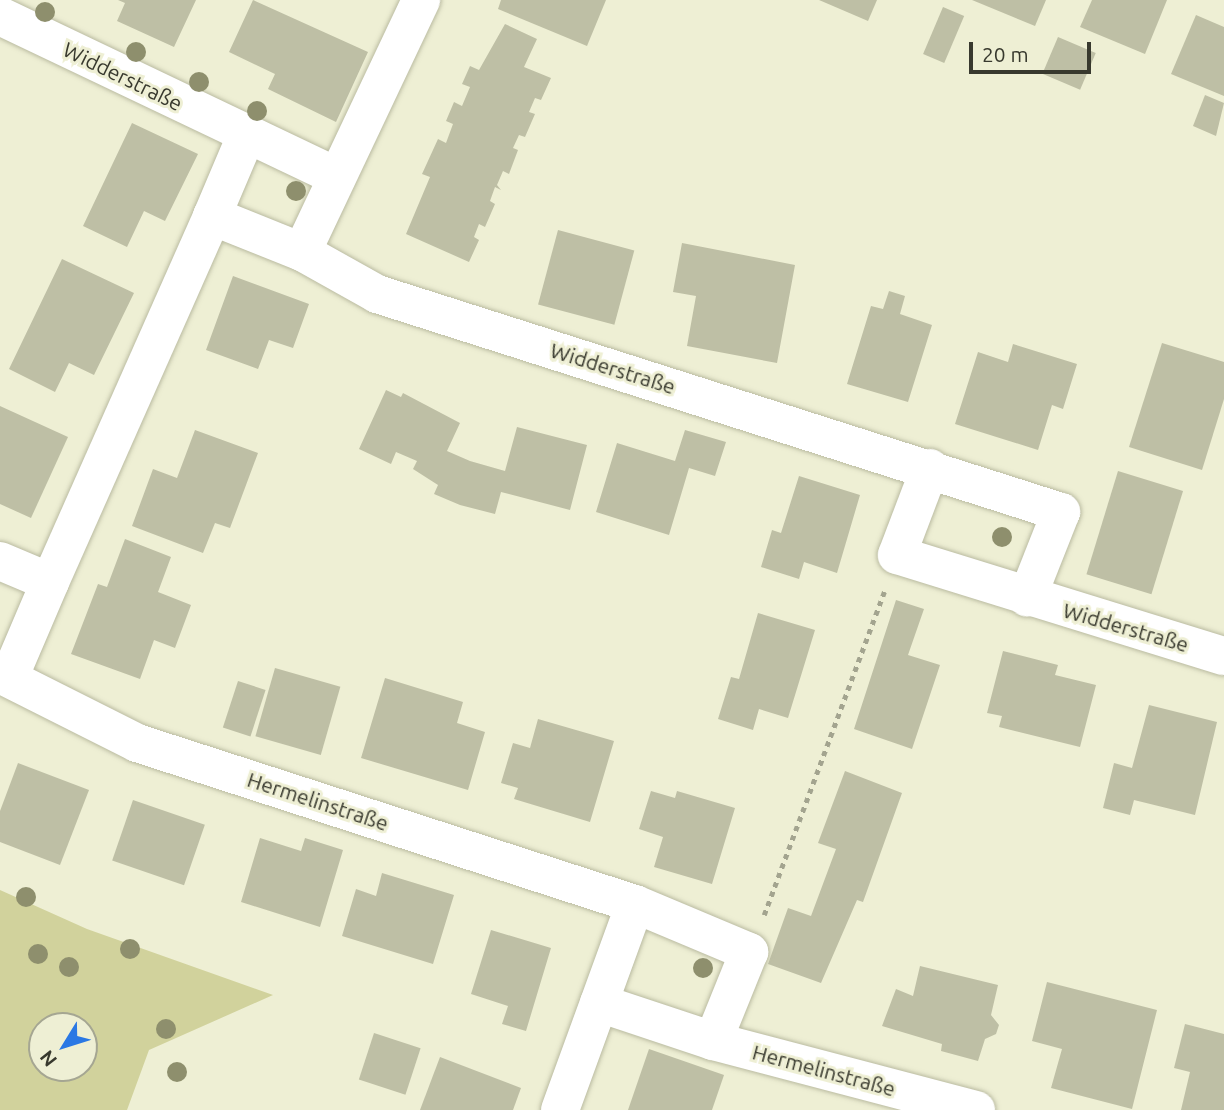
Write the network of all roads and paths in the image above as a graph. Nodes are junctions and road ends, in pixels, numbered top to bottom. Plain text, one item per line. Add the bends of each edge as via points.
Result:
1 (421, 0) edge
2 (0, 16) edge
3 (246, 136) junction
4 (335, 176) junction
5 (212, 216) junction
6 (302, 253) junction
7 (930, 468) junction
8 (897, 555) junction
9 (0, 561) edge
10 (50, 582) junction
11 (1027, 598) junction
12 (1224, 656) edge
13 (4, 676) edge
14 (635, 904) junction
15 (749, 952) junction
16 (599, 1003) junction
17 (713, 1041) junction
18 (560, 1110) edge
19 (976, 1110) edge

1 - 4 street
2 - 3 street, Widderstraße
3 - 4 street, Widderstraße
3 - 5 street
4 - 6 street
5 - 6 street, Widderstraße
5 - 10 street, Hermelinstraße
6 - 7 street, Widderstraße via 377,294
7 - 8 street
7 - 11 street, Widderstraße via 1061,512
8 - 11 street, Widderstraße
8 - 15 path
9 - 10 street
10 - 13 street, Hermelinstraße
11 - 12 street, Widderstraße
13 - 14 street, Hermelinstraße via 137,743
14 - 15 street, Hermelinstraße
14 - 16 street
15 - 17 street
16 - 17 street, Hermelinstraße
16 - 18 street
17 - 19 street, Hermelinstraße

